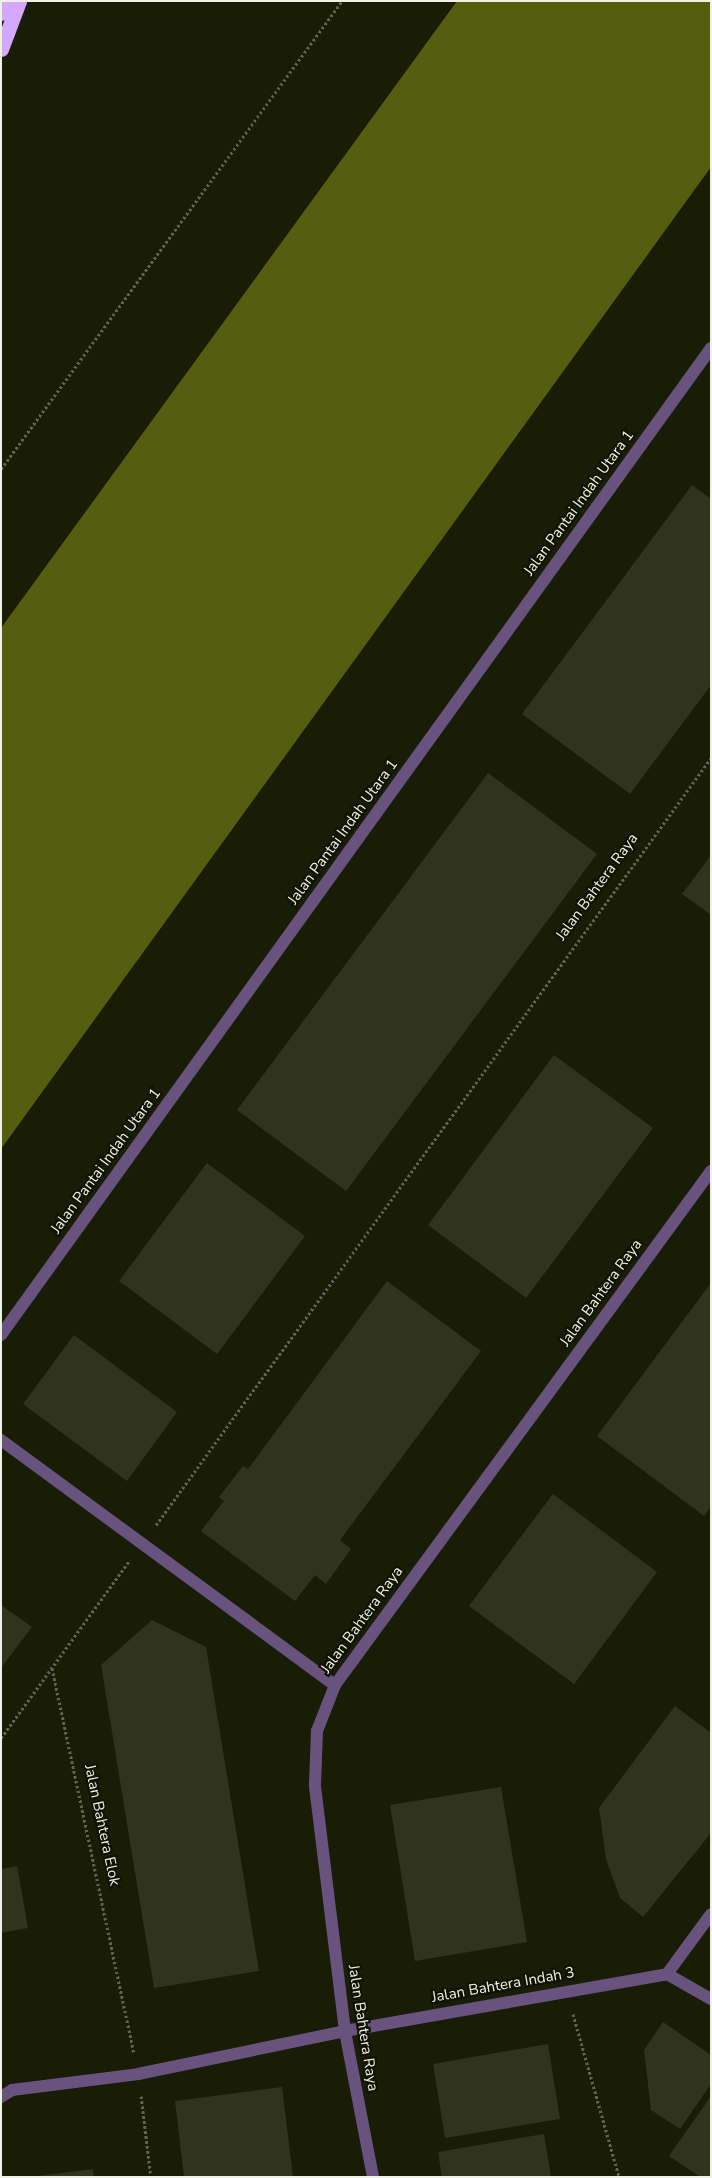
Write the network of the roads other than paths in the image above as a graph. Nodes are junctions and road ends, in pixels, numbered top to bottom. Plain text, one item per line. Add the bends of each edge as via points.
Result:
1 (9, 1) edge
2 (19, 1) edge
3 (1, 13) edge
4 (1, 49) edge
5 (711, 348) edge
6 (711, 1171) edge
7 (1, 1335) edge
8 (1, 1440) edge
9 (335, 1685) junction
10 (711, 1914) edge
11 (667, 1974) junction
12 (711, 1999) edge
13 (345, 2031) junction
14 (1, 2097) edge
15 (373, 2177) edge

1 - 3 highway
2 - 4 highway
5 - 7 street, Jalan Pantai Indah Utara 1
6 - 9 street, Jalan Bahtera Raya
8 - 9 street
9 - 13 street, Jalan Bahtera Raya via 317,1731 314,1785
10 - 11 street
11 - 12 street
11 - 13 street, Jalan Bahtera Indah 3 via 566,1989
13 - 14 street via 138,2074 12,2090
13 - 15 street, Jalan Bahtera Raya

